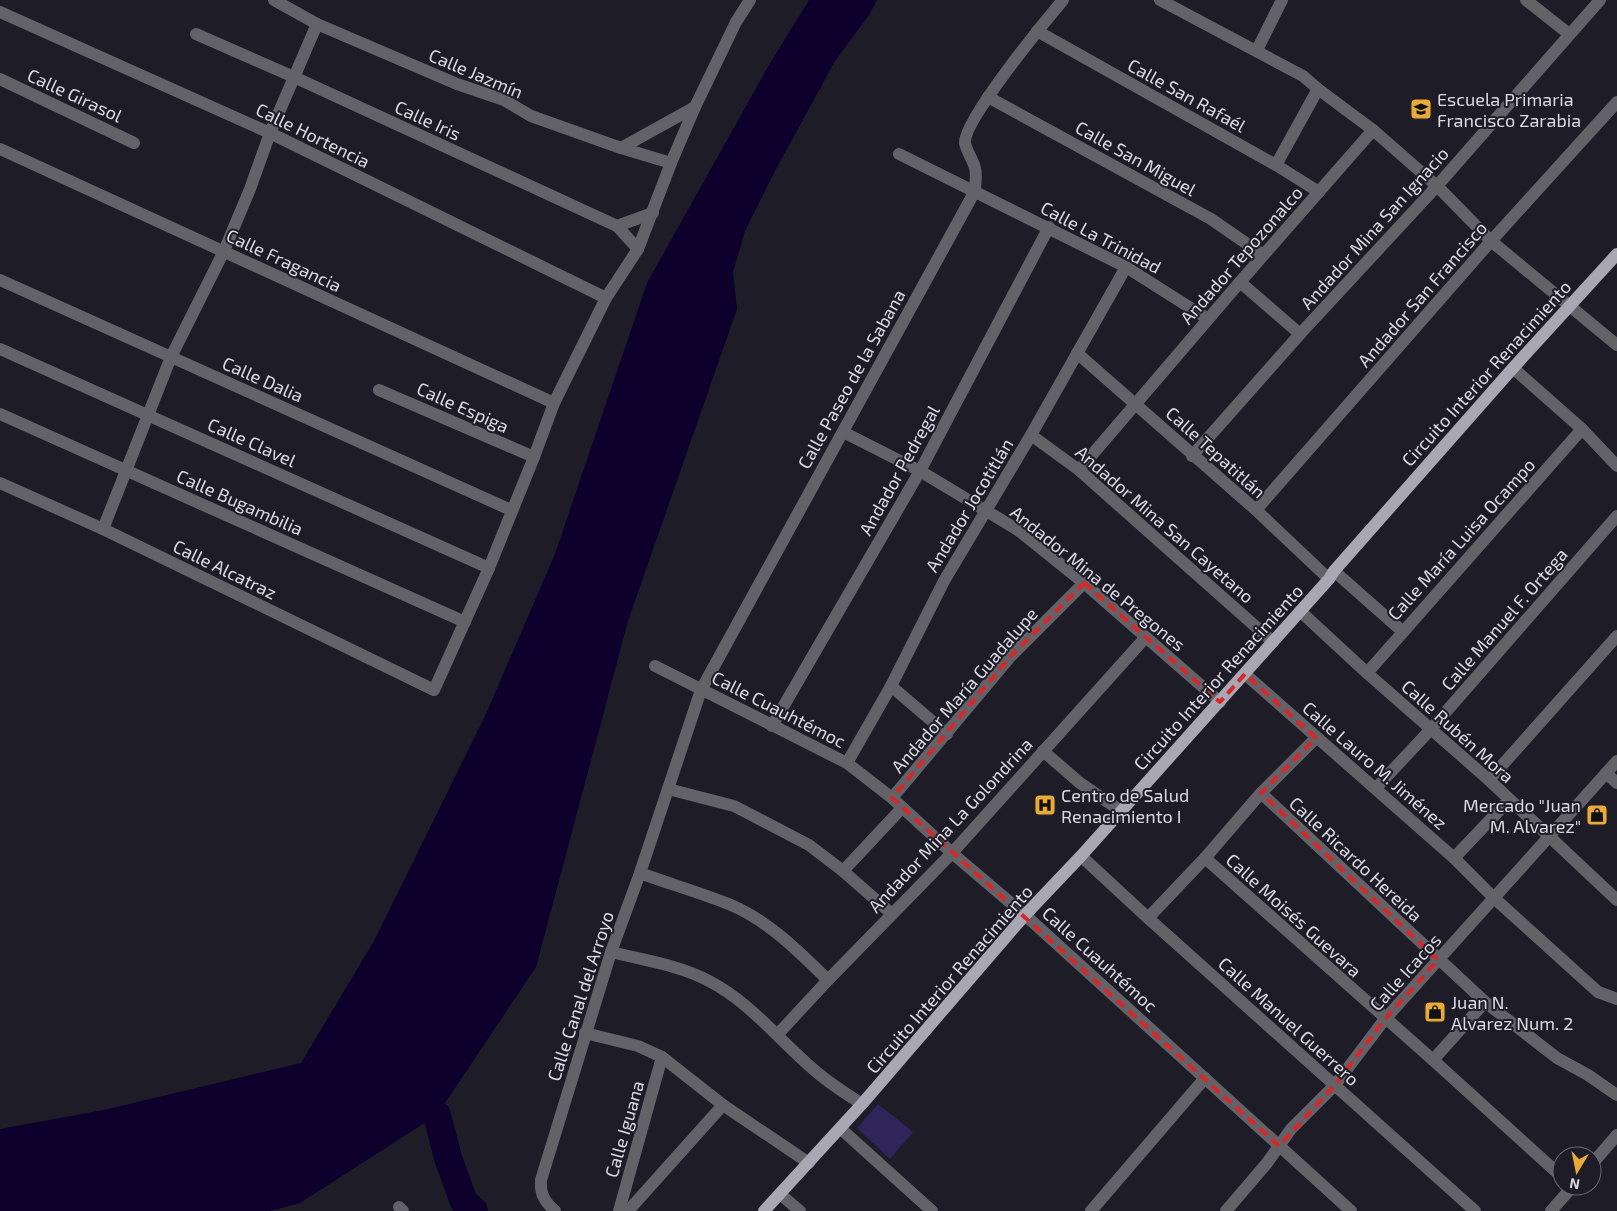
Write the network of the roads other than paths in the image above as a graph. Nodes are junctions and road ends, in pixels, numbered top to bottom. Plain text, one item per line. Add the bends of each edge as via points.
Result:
1 (274, 0) edge
2 (750, 0) edge
3 (1063, 0) edge
4 (1282, 0) edge
5 (1526, 0) edge
6 (1600, 0) edge
7 (1166, 2) edge
8 (0, 12) edge
9 (317, 24) junction
10 (1037, 31) junction
11 (196, 34) dead end
12 (1568, 34) junction
13 (1257, 50) junction
14 (294, 77) junction
15 (0, 79) edge
16 (1318, 89) junction
17 (988, 97) junction
18 (1617, 102) edge
19 (695, 107) junction
20 (1373, 130) junction
21 (270, 134) junction
22 (134, 142) dead end
23 (621, 148) junction
24 (0, 149) edge
25 (899, 154) dead end
26 (671, 163) junction
27 (1276, 165) junction
28 (1437, 186) junction
29 (975, 191) junction
30 (1319, 192) junction
31 (653, 213) junction
32 (617, 226) junction
33 (1049, 227) junction
34 (1491, 241) junction
35 (638, 249) junction
36 (224, 251) junction
37 (1617, 254) edge
38 (1263, 256) junction
39 (1126, 267) junction
40 (0, 280) edge
41 (1240, 282) junction
42 (606, 298) junction
43 (1571, 306) junction
44 (1208, 319) junction
45 (1300, 334) junction
46 (1617, 345) edge
47 (0, 349) edge
48 (1077, 353) junction
49 (172, 356) junction
50 (1514, 368) junction
51 (379, 390) dead end
52 (554, 403) junction
53 (1136, 403) junction
54 (0, 414) edge
55 (149, 414) junction
56 (1582, 429) junction
57 (842, 432) junction
58 (1031, 435) junction
59 (1192, 456) junction
60 (534, 457) junction
61 (1617, 466) edge
62 (1078, 470) junction
63 (127, 471) junction
64 (920, 471) junction
65 (0, 483) edge
66 (511, 510) junction
67 (987, 510) junction
68 (1256, 510) junction
69 (1617, 516) edge
70 (103, 529) junction
71 (489, 568) junction
72 (1332, 575) junction
73 (1084, 583) junction
74 (1300, 611) junction
75 (465, 622) junction
76 (1402, 631) junction
77 (1617, 636) edge
78 (1145, 638) junction
79 (1273, 642) junction
80 (655, 666) dead end
81 (1367, 673) junction
82 (1245, 674) junction
83 (891, 686) junction
84 (701, 690) junction
85 (1220, 702) junction
86 (772, 726) junction
87 (1431, 729) junction
88 (947, 734) junction
89 (1316, 738) junction
90 (1043, 751) junction
91 (1617, 761) edge
92 (847, 763) junction
93 (1606, 773) junction
94 (1488, 780) junction
95 (1617, 783) edge
96 (1376, 788) junction
97 (668, 789) junction
98 (1261, 794) junction
99 (892, 798) junction
100 (1509, 800) junction
101 (902, 808) junction
102 (1122, 811) junction
103 (1549, 835) junction
104 (952, 854) junction
105 (1081, 856) junction
106 (1205, 858) junction
107 (1454, 858) junction
108 (843, 871) junction
109 (640, 873) junction
110 (1494, 898) junction
111 (1616, 898) edge
112 (892, 914) junction
113 (1026, 915) junction
114 (1148, 918) junction
115 (611, 952) junction
116 (1438, 960) junction
117 (828, 980) junction
118 (1617, 999) edge
119 (1485, 1002) junction
120 (1385, 1019) junction
121 (585, 1033) junction
122 (778, 1034) junction
123 (662, 1057) junction
124 (1433, 1060) junction
125 (1205, 1078) junction
126 (1335, 1085) junction
127 (1617, 1095) edge
128 (862, 1104) junction
129 (723, 1105) junction
130 (841, 1129) junction
131 (1617, 1135) edge
132 (1279, 1146) junction
133 (1602, 1152) edge
134 (809, 1163) junction
135 (1552, 1168) edge
136 (780, 1194) junction
137 (1564, 1196) edge
138 (1467, 1209) edge
139 (555, 1211) edge
140 (619, 1211) edge
141 (628, 1211) edge
142 (764, 1211) edge
143 (800, 1211) edge
144 (932, 1211) edge
145 (1091, 1211) edge
146 (1226, 1211) edge
147 (1351, 1211) edge
148 (1551, 1211) edge

1 - 9 street, Calle Jazmín
2 - 19 street
3 - 10 street
4 - 13 street
5 - 12 street
6 - 12 street, Andador Mina San Ignacio
7 - 13 street
8 - 21 street, Calle Hortencia
9 - 14 street
9 - 23 street, Calle Jazmín via 457,84 504,100 531,116
10 - 17 street
10 - 27 street, Calle San Rafaél
11 - 14 street, Calle Iris
12 - 28 street, Andador Mina San Ignacio
13 - 16 street via 1303,76
14 - 21 street
14 - 32 street, Calle Iris
15 - 22 street, Calle Girasol
16 - 20 street
16 - 27 street
17 - 29 street via 966,135 965,143 976,170
17 - 38 street, Calle San Miguel via 1211,219
18 - 34 street, Andador San Francisco
19 - 23 street
19 - 26 street
20 - 28 street
20 - 30 street, Andador Tepozonalco
21 - 36 street
21 - 42 street, Calle Hortencia
23 - 26 street, Calle Jazmín
24 - 36 street, Calle Fragancia
25 - 29 street, Calle La Trinidad
26 - 31 street
27 - 30 street, Calle San Rafaél
28 - 34 street
28 - 45 street, Andador Mina San Ignacio
29 - 33 street, Calle La Trinidad
29 - 57 street, Calle Paseo de la Sabana
30 - 38 street, Andador Tepozonalco
31 - 32 street
31 - 35 street
32 - 35 street, Calle Iris
33 - 39 street, Calle La Trinidad
33 - 64 street, Andador Pedregal
34 - 43 street
34 - 68 street, Andador San Francisco
35 - 42 street
36 - 49 street
36 - 52 street, Calle Fragancia
37 - 43 main road, Circuito Interior Renacimiento
38 - 41 street, Andador Tepozonalco
39 - 44 street, Calle La Trinidad
39 - 48 street, Andador Jocotitlán
40 - 49 street, Calle Dalia
41 - 44 street, Andador Tepozonalco
41 - 45 street
42 - 52 street
43 - 46 street
43 - 50 main road, Circuito Interior Renacimiento
44 - 53 street, Andador Tepozonalco
45 - 59 street, Andador Mina San Ignacio
47 - 55 street, Calle Clavel
48 - 53 street, Calle Tepatitlán
48 - 58 street, Andador Jocotitlán
49 - 55 street
49 - 66 street, Calle Dalia
50 - 56 street
50 - 72 main road, Circuito Interior Renacimiento
51 - 60 street, Calle Espiga
52 - 60 street
53 - 59 street, Calle Tepatitlán
53 - 62 street, Andador Tepozonalco
54 - 63 street, Calle Bugambilia
55 - 63 street
55 - 71 street, Calle Clavel
56 - 61 street
56 - 76 street, Calle María Luisa Ocampo
57 - 64 street, Andador Mina de Pregones
57 - 84 street, Calle Paseo de la Sabana
58 - 62 street, Andador Mina San Cayetano
58 - 67 street, Andador Jocotitlán
59 - 68 street, Calle Tepatitlán
60 - 66 street
62 - 79 street, Andador Mina San Cayetano
63 - 70 street
63 - 75 street, Calle Bugambilia
64 - 67 street, Andador Mina de Pregones
64 - 86 street, Andador Pedregal
65 - 70 street, Calle Alcatraz
66 - 71 street
67 - 73 street, Andador Mina de Pregones via 1018,530
67 - 83 street, Andador Jocotitlán via 944,581
68 - 72 street, Calle Tepatitlán
69 - 87 street, Calle Manuel F. Ortega
70 - 75 street, Calle Alcatraz via 434,690
71 - 75 street
72 - 74 main road, Circuito Interior Renacimiento
72 - 76 street, Calle Tepatitlán
73 - 78 street, Andador Mina de Pregones
73 - 88 street, Andador María Guadalupe via 1011,656
74 - 79 main road, Circuito Interior Renacimiento
74 - 81 street, Calle Rubén Mora
76 - 81 street, Calle María Luisa Ocampo
77 - 94 street
78 - 85 street, Andador Mina de Pregones
78 - 90 street, Andador Mina La Golondrina
79 - 82 main road, Circuito Interior Renacimiento
80 - 84 street, Calle Cuauhtémoc
81 - 87 street, Calle Rubén Mora
82 - 85 main road, Circuito Interior Renacimiento
82 - 89 street, Calle Lauro M. Jiménez
83 - 88 street
83 - 92 street, Andador Jocotitlán
84 - 86 street, Calle Cuauhtémoc
84 - 97 street, Calle Paseo de la Sabana
85 - 102 main road, Circuito Interior Renacimiento
86 - 92 street, Calle Cuauhtémoc
87 - 94 street, Calle Rubén Mora
87 - 96 street, Calle Manuel F. Ortega
88 - 99 street, Andador María Guadalupe
89 - 96 street, Calle Lauro M. Jiménez
89 - 98 street
90 - 102 street
90 - 104 street, Andador Mina La Golondrina
91 - 93 street, Calle Icacos
92 - 99 street, Calle Cuauhtémoc
93 - 95 street
93 - 103 street, Calle Icacos
94 - 100 street, Calle Rubén Mora
96 - 107 street, Calle Lauro M. Jiménez
97 - 108 street via 734,806 809,845
97 - 109 street, Calle Canal del Arroyo
98 - 106 street
98 - 116 street, Calle Ricardo Hereida
99 - 101 street, Calle Cuauhtémoc
100 - 103 street, Calle Rubén Mora
100 - 107 street
101 - 104 street, Calle Cuauhtémoc
101 - 108 street
102 - 105 main road, Circuito Interior Renacimiento
103 - 110 street, Calle Icacos
103 - 111 street, Calle Rubén Mora
104 - 112 street, Andador Mina La Golondrina
104 - 113 street, Calle Cuauhtémoc
105 - 113 main road, Circuito Interior Renacimiento
105 - 114 street, Calle Manuel Guerrero
106 - 114 street
106 - 120 street, Calle Moisés Guevara
107 - 110 street, Calle Lauro M. Jiménez
108 - 112 street
109 - 115 street, Calle Canal del Arroyo
109 - 117 street via 732,906 762,923 794,946
110 - 116 street, Calle Icacos
110 - 118 street, Calle Lauro M. Jiménez via 1598,992
112 - 117 street, Andador Mina La Golondrina
113 - 125 street, Calle Cuauhtémoc
113 - 128 main road, Circuito Interior Renacimiento
114 - 126 street, Calle Manuel Guerrero
115 - 121 street, Calle Canal del Arroyo
115 - 122 street via 689,972 711,982
116 - 119 street, Calle Ricardo Hereida
116 - 120 street, Calle Icacos
117 - 122 street, Andador Mina La Golondrina
119 - 124 street
119 - 127 street, Calle Ricardo Hereida via 1557,1058
120 - 124 street, Calle Moisés Guevara
120 - 126 street, Calle Icacos
121 - 123 street via 638,1046
121 - 139 street, Calle Canal del Arroyo via 540,1180 540,1192
122 - 128 street via 818,1073
123 - 129 street
123 - 140 street, Calle Iguana
124 - 135 street, Calle Moisés Guevara
125 - 132 street, Calle Cuauhtémoc
125 - 145 street
126 - 132 street, Calle Icacos via 1291,1129
126 - 138 street, Calle Manuel Guerrero
128 - 130 main road, Circuito Interior Renacimiento
129 - 134 street
129 - 141 street
130 - 134 main road, Circuito Interior Renacimiento
130 - 144 street
131 - 133 street
132 - 146 street, Calle Icacos
132 - 147 street, Calle Cuauhtémoc
134 - 136 main road, Circuito Interior Renacimiento
136 - 142 main road, Circuito Interior Renacimiento
136 - 143 street
137 - 148 street

